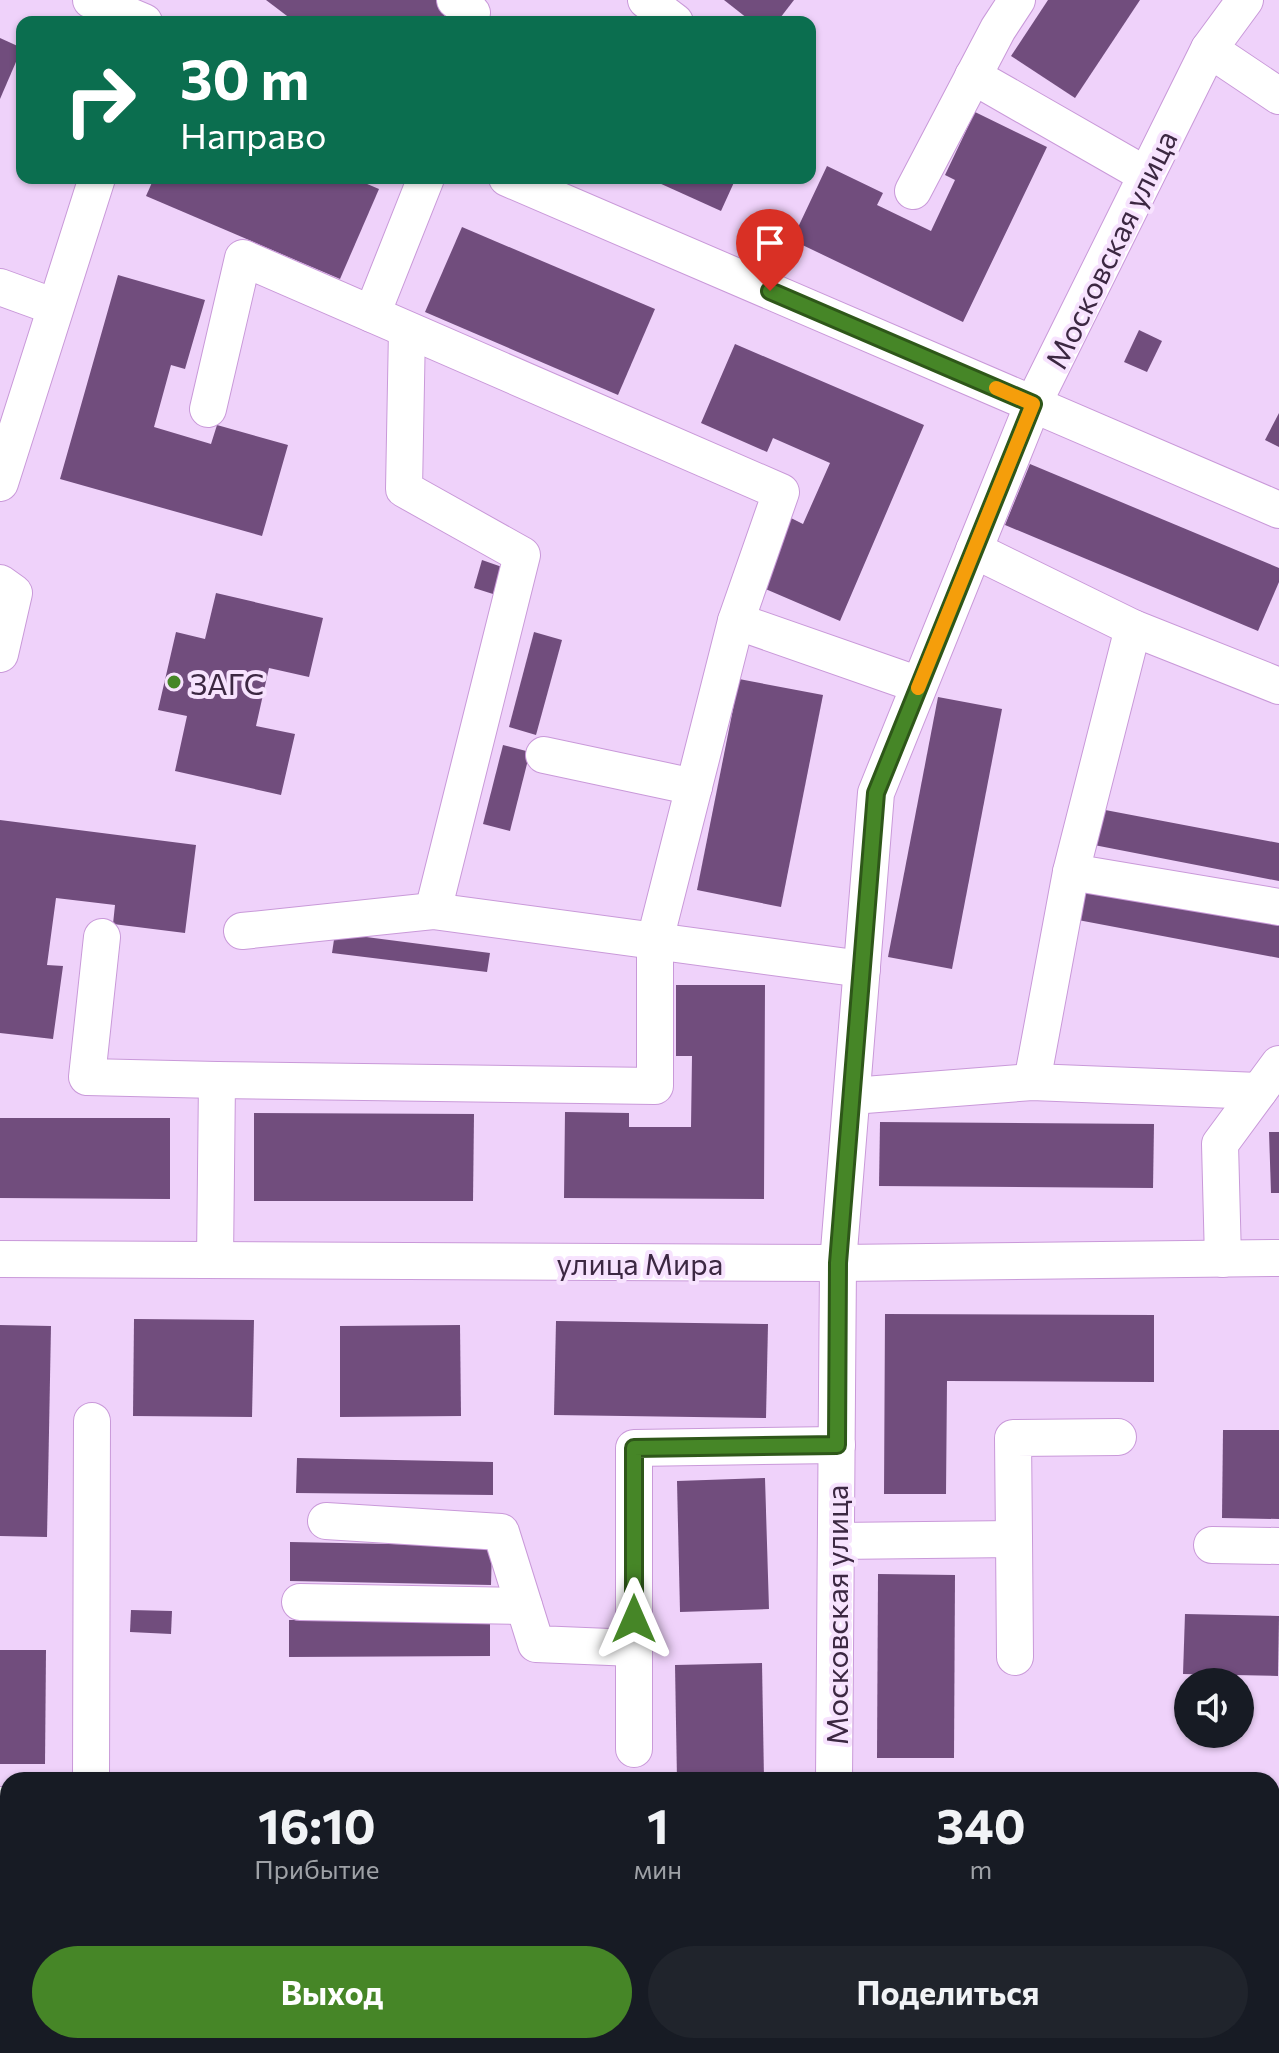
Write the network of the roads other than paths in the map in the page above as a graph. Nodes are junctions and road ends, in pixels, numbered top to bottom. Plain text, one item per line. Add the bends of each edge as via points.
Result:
1 (91, 0) edge
2 (163, 0) edge
3 (455, 0) edge
4 (646, 0) edge
5 (1017, 0) edge
6 (1245, 0) edge
7 (131, 16) edge
8 (151, 16) edge
9 (471, 16) edge
10 (667, 16) edge
11 (1209, 49) junction
12 (973, 76) junction
13 (1279, 96) edge
14 (1146, 175) junction
15 (95, 184) edge
16 (424, 184) edge
17 (521, 184) edge
18 (913, 191) dead end
19 (0, 287) edge
20 (55, 307) junction
21 (372, 314) junction
22 (407, 330) junction
23 (1033, 404) junction
24 (208, 409) dead end
25 (0, 483) edge
26 (1279, 510) edge
27 (974, 550) junction
28 (0, 583) edge
29 (736, 621) junction
30 (1133, 628) junction
31 (0, 654) edge
32 (919, 685) junction
33 (1279, 686) edge
34 (544, 755) dead end
35 (694, 787) junction
36 (1071, 872) junction
37 (1279, 907) edge
38 (433, 911) junction
39 (242, 931) dead end
40 (102, 937) dead end
41 (655, 940) junction
42 (862, 969) junction
43 (1269, 1078) edge
44 (217, 1080) junction
45 (1032, 1082) junction
46 (852, 1096) junction
47 (1279, 1258) edge
48 (0, 1259) edge
49 (1223, 1259) junction
50 (215, 1260) junction
51 (838, 1263) junction
52 (92, 1421) dead end
53 (1118, 1437) dead end
54 (837, 1445) junction
55 (326, 1521) dead end
56 (1014, 1539) junction
57 (836, 1541) junction
58 (1212, 1545) dead end
59 (1279, 1546) edge
60 (300, 1602) dead end
61 (524, 1606) junction
62 (634, 1648) junction
63 (1015, 1657) dead end
64 (634, 1749) dead end
65 (91, 1772) edge
66 (834, 1772) edge

1 - 7 street
2 - 8 street
3 - 9 street
4 - 10 street
5 - 12 street
6 - 11 street, Московская улица
11 - 13 street
11 - 14 street, Московская улица
12 - 14 street
12 - 18 street
14 - 23 street, Московская улица
15 - 20 street
16 - 21 street
17 - 23 street
19 - 20 street
20 - 25 street
21 - 22 street
21 - 24 street via 243,258
22 - 29 street via 781,492
22 - 38 street via 404,489 522,555
23 - 26 street
23 - 27 street, Московская улица
27 - 30 street
27 - 32 street, Московская улица
28 - 31 street via 14,593
29 - 32 street
29 - 35 street
30 - 33 street
30 - 36 street
32 - 42 street, Московская улица via 876,793
34 - 35 street
35 - 41 street
36 - 37 street
36 - 45 street
38 - 39 street
38 - 41 street
40 - 44 street via 87,1077
41 - 42 street
41 - 44 street via 655,1086
42 - 46 street, Московская улица
43 - 45 street
43 - 49 street via 1220,1144
44 - 50 street
45 - 46 street
46 - 51 street, Московская улица
47 - 49 street, улица Мира
48 - 50 street, улица Мира
49 - 51 street, улица Мира
50 - 51 street, улица Мира
51 - 54 street, Московская улица
52 - 65 street
53 - 56 street via 1013,1438
54 - 57 street, Московская улица
54 - 62 street via 634,1448
55 - 61 street via 501,1532
56 - 57 street
56 - 63 street
57 - 66 street, Московская улица
58 - 59 street
60 - 61 street
61 - 62 street via 536,1644
62 - 64 street

